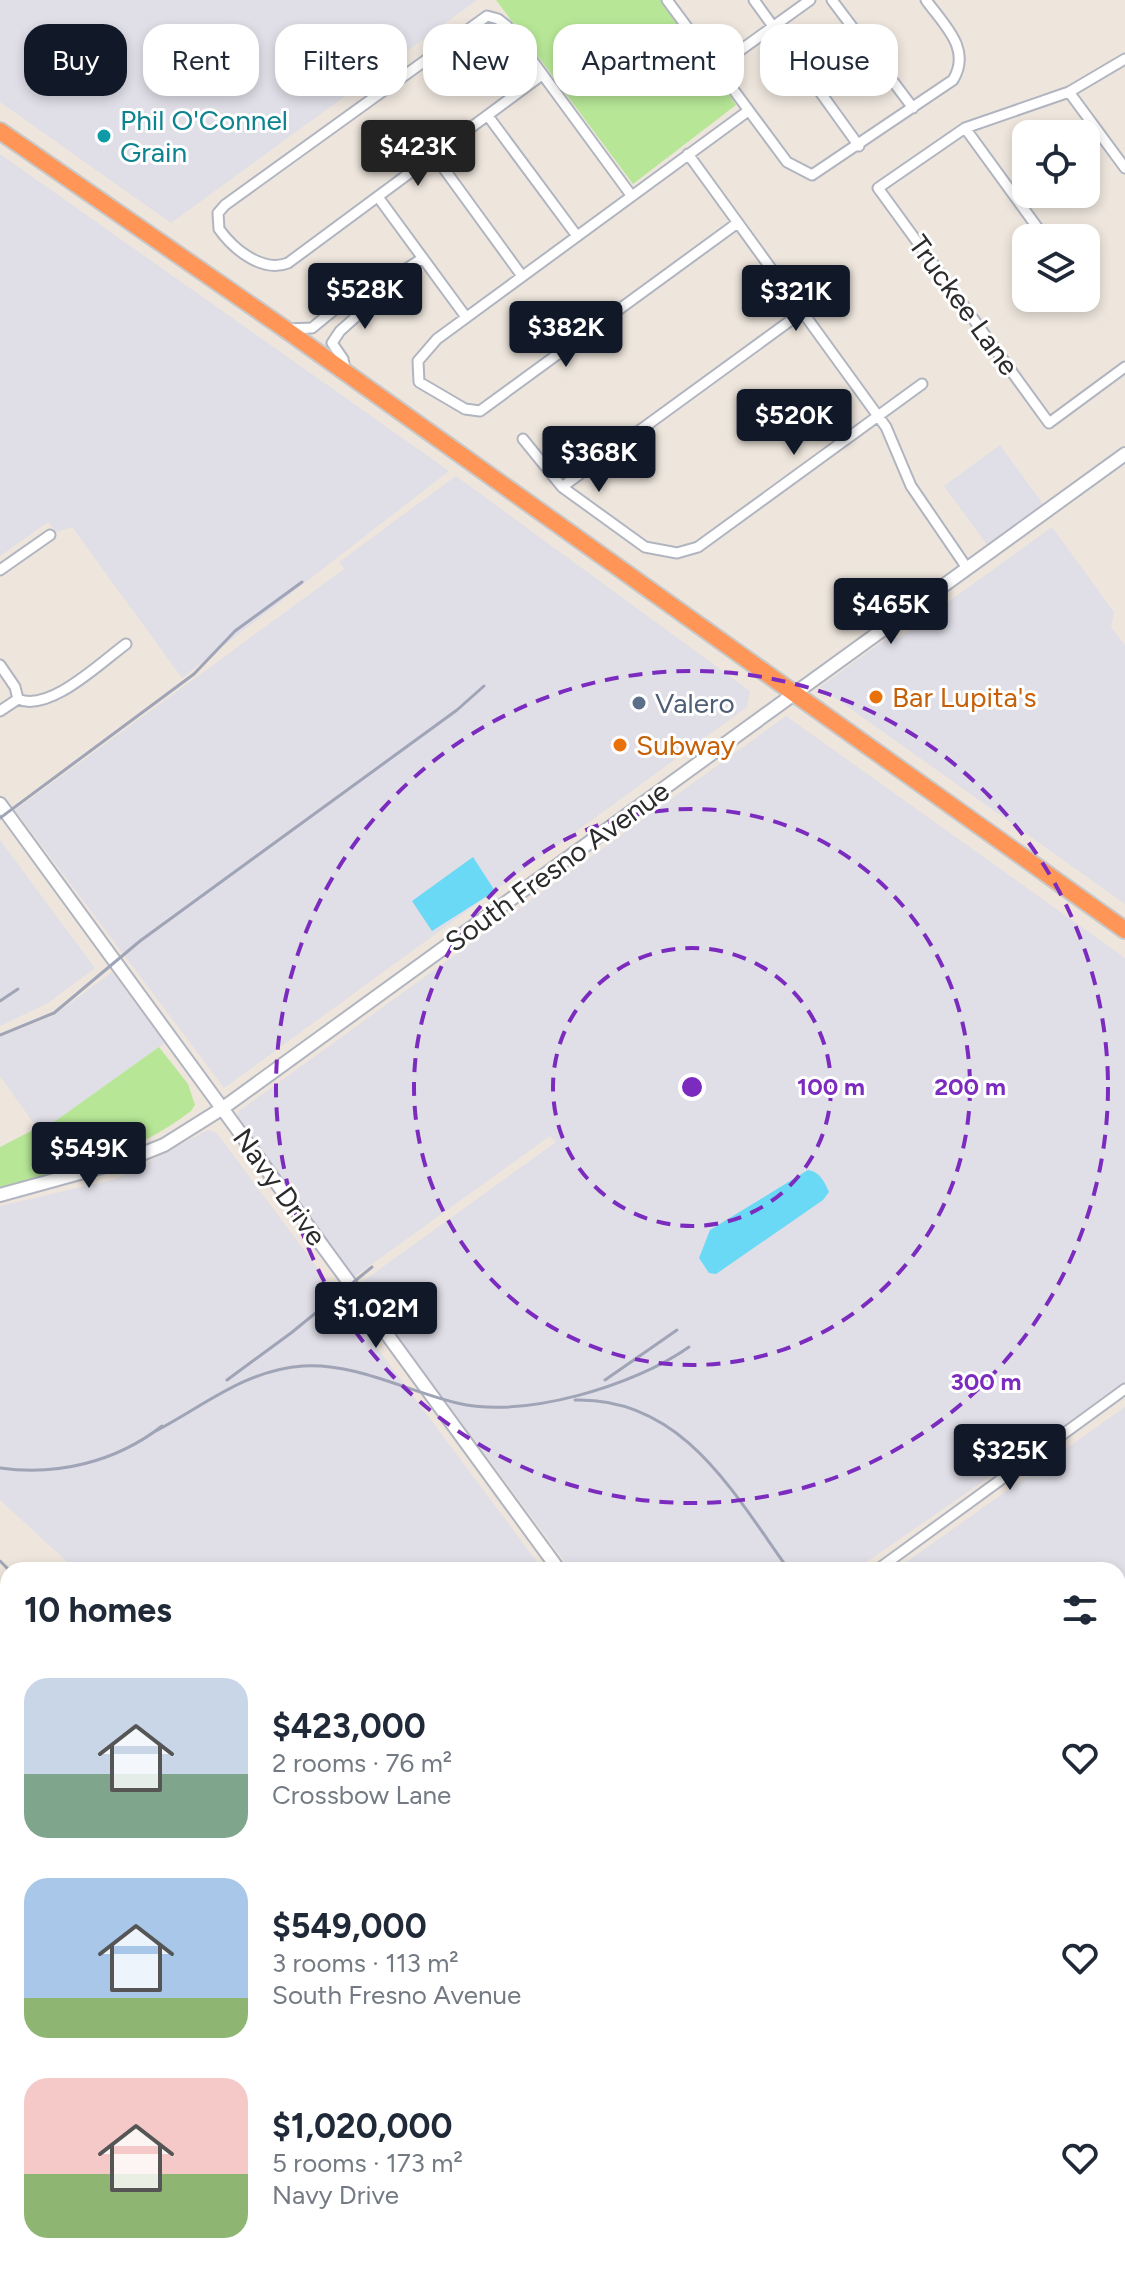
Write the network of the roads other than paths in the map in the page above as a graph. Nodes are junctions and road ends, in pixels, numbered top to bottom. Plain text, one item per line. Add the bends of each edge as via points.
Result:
1 (667, 0) edge
2 (754, 0) edge
3 (810, 0) edge
4 (832, 0) edge
5 (926, 0) edge
6 (685, 24) edge
7 (771, 24) edge
8 (779, 24) edge
9 (1125, 59) edge
10 (542, 75) junction
11 (1069, 92) junction
12 (737, 96) edge
13 (823, 96) edge
14 (913, 108) junction
15 (748, 111) junction
16 (488, 116) junction
17 (965, 128) junction
18 (0, 131) edge
19 (859, 146) junction
20 (688, 154) junction
21 (434, 155) junction
22 (1125, 168) edge
23 (631, 195) junction
24 (378, 197) junction
25 (736, 224) junction
26 (1035, 224) edge
27 (577, 236) junction
28 (423, 258) junction
29 (522, 276) junction
30 (842, 283) dead end
31 (366, 295) junction
32 (801, 312) junction
33 (466, 317) junction
34 (285, 329) junction
35 (1125, 367) edge
36 (346, 373) junction
37 (922, 384) dead end
38 (878, 416) junction
39 (523, 439) dead end
40 (1125, 454) edge
41 (562, 487) junction
42 (50, 535) dead end
43 (967, 568) junction
44 (0, 570) edge
45 (126, 644) dead end
46 (0, 665) edge
47 (794, 695) junction
48 (18, 699) junction
49 (0, 711) edge
50 (0, 804) edge
51 (1125, 930) edge
52 (223, 1108) junction
53 (0, 1195) edge
54 (1125, 1389) edge
55 (553, 1562) edge
56 (888, 1562) edge

1 - 6 street
2 - 7 street
3 - 8 street
4 - 14 street
5 - 14 street via 959,48 960,69
9 - 11 street
10 - 16 street
10 - 23 street
10 - 24 street via 507,26 494,17 481,17 225,205 217,221 224,236 265,267 275,268
11 - 17 street
11 - 22 street
12 - 15 street
13 - 19 street
14 - 19 street
15 - 19 street via 787,162 812,175
15 - 20 street
16 - 21 street
16 - 27 street
17 - 26 street
17 - 35 street, Truckee Lane via 878,188 1049,423
18 - 34 highway
20 - 23 street
20 - 25 street
21 - 24 street
21 - 29 street
23 - 27 street
24 - 28 street
25 - 32 street
25 - 33 street via 480,411 465,409 419,382 418,361 424,350
27 - 29 street
28 - 31 street
28 - 33 street
29 - 33 street
30 - 32 street
31 - 34 street via 356,292 312,328
31 - 36 street via 368,306 332,343
32 - 38 street
32 - 41 street
34 - 36 highway
36 - 47 highway
37 - 38 street
38 - 41 street via 698,547 677,553 645,547
38 - 43 street via 911,486
39 - 41 street
40 - 43 street, South Fresno Avenue
42 - 44 street
43 - 47 street, South Fresno Avenue
45 - 48 street via 52,698 32,704
46 - 48 street
47 - 51 highway
47 - 52 street, South Fresno Avenue
48 - 49 street
50 - 52 street, Navy Drive
52 - 53 street, South Fresno Avenue via 164,1145 127,1160
52 - 55 street, Navy Drive
54 - 56 street

